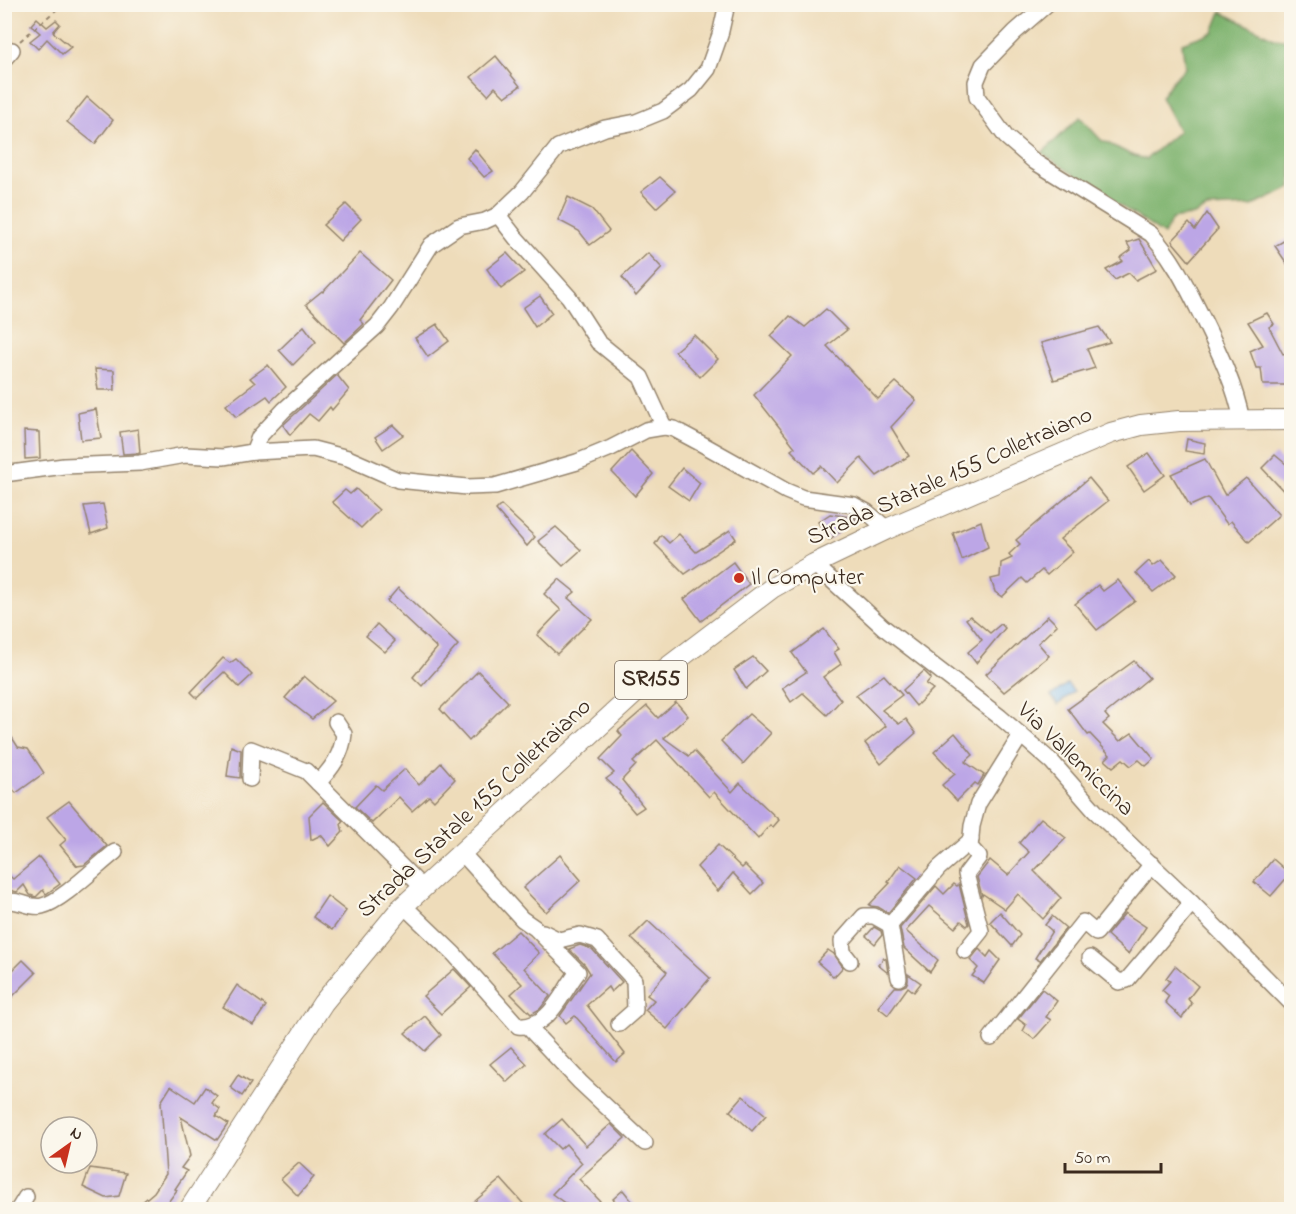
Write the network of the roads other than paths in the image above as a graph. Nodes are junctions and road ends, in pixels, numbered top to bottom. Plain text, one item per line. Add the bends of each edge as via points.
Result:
1 (727, 4) edge
2 (1047, 4) edge
3 (498, 215) junction
4 (1292, 420) edge
5 (1242, 421) junction
6 (664, 428) junction
7 (253, 452) junction
8 (4, 474) edge
9 (887, 529) junction
10 (814, 564) junction
11 (336, 722) dead end
12 (1021, 735) junction
13 (250, 779) dead end
14 (318, 783) junction
15 (971, 840) junction
16 (115, 852) dead end
17 (461, 852) junction
18 (1152, 864) junction
19 (423, 888) junction
20 (4, 903) edge
21 (1192, 903) junction
22 (404, 906) junction
23 (890, 925) junction
24 (535, 928) junction
25 (965, 951) dead end
26 (1090, 958) dead end
27 (850, 961) dead end
28 (898, 978) dead end
29 (1292, 1004) edge
30 (619, 1024) dead end
31 (528, 1027) junction
32 (991, 1038) dead end
33 (645, 1143) dead end
34 (189, 1209) edge

1 - 3 street via 708,69 691,90 663,111 558,147
2 - 5 street via 984,65 976,82 977,97 1006,137 1035,162 1151,234 1166,249 1219,352
3 - 6 street via 569,297 598,342 641,377
3 - 7 street via 459,226 431,245 377,326 284,410 259,437
4 - 5 main road, Strada Statale 155 Colletraiano / SR155
5 - 9 main road, Strada Statale 155 Colletraiano / SR155 via 1179,421 1111,433
6 - 7 street via 646,430 577,462 495,486 398,480 313,448
6 - 9 street via 674,429 803,498 854,506
7 - 8 street
9 - 10 main road, Strada Statale 155 Colletraiano / SR155
10 - 12 street, Via Vallemiccina via 883,627
10 - 17 main road, Strada Statale 155 Colletraiano / SR155 via 772,588 643,686
11 - 14 street via 344,734 341,751
12 - 15 street via 978,804
12 - 18 street, Via Vallemiccina
13 - 14 street via 251,749 306,771
14 - 19 street
15 - 23 street via 939,868
15 - 25 street via 970,847 979,856 966,874 981,932
16 - 20 street via 43,906 17,900
17 - 19 main road, Strada Statale 155 Colletraiano / SR155
17 - 24 street via 522,919
18 - 21 street, Via Vallemiccina
18 - 32 street via 1096,933 1083,922
19 - 22 main road, Strada Statale 155 Colletraiano / SR155
21 - 26 street via 1127,980 1119,982
21 - 29 street, Via Vallemiccina
22 - 31 street via 454,954 518,1026
22 - 34 main road, Strada Statale 155 Colletraiano / SR155 via 322,1003
23 - 27 street via 874,916 864,916 842,941 843,952
23 - 28 street
24 - 30 street via 559,940 580,934 597,940 634,980 635,1010
24 - 31 street via 579,972 542,1021
31 - 33 street

